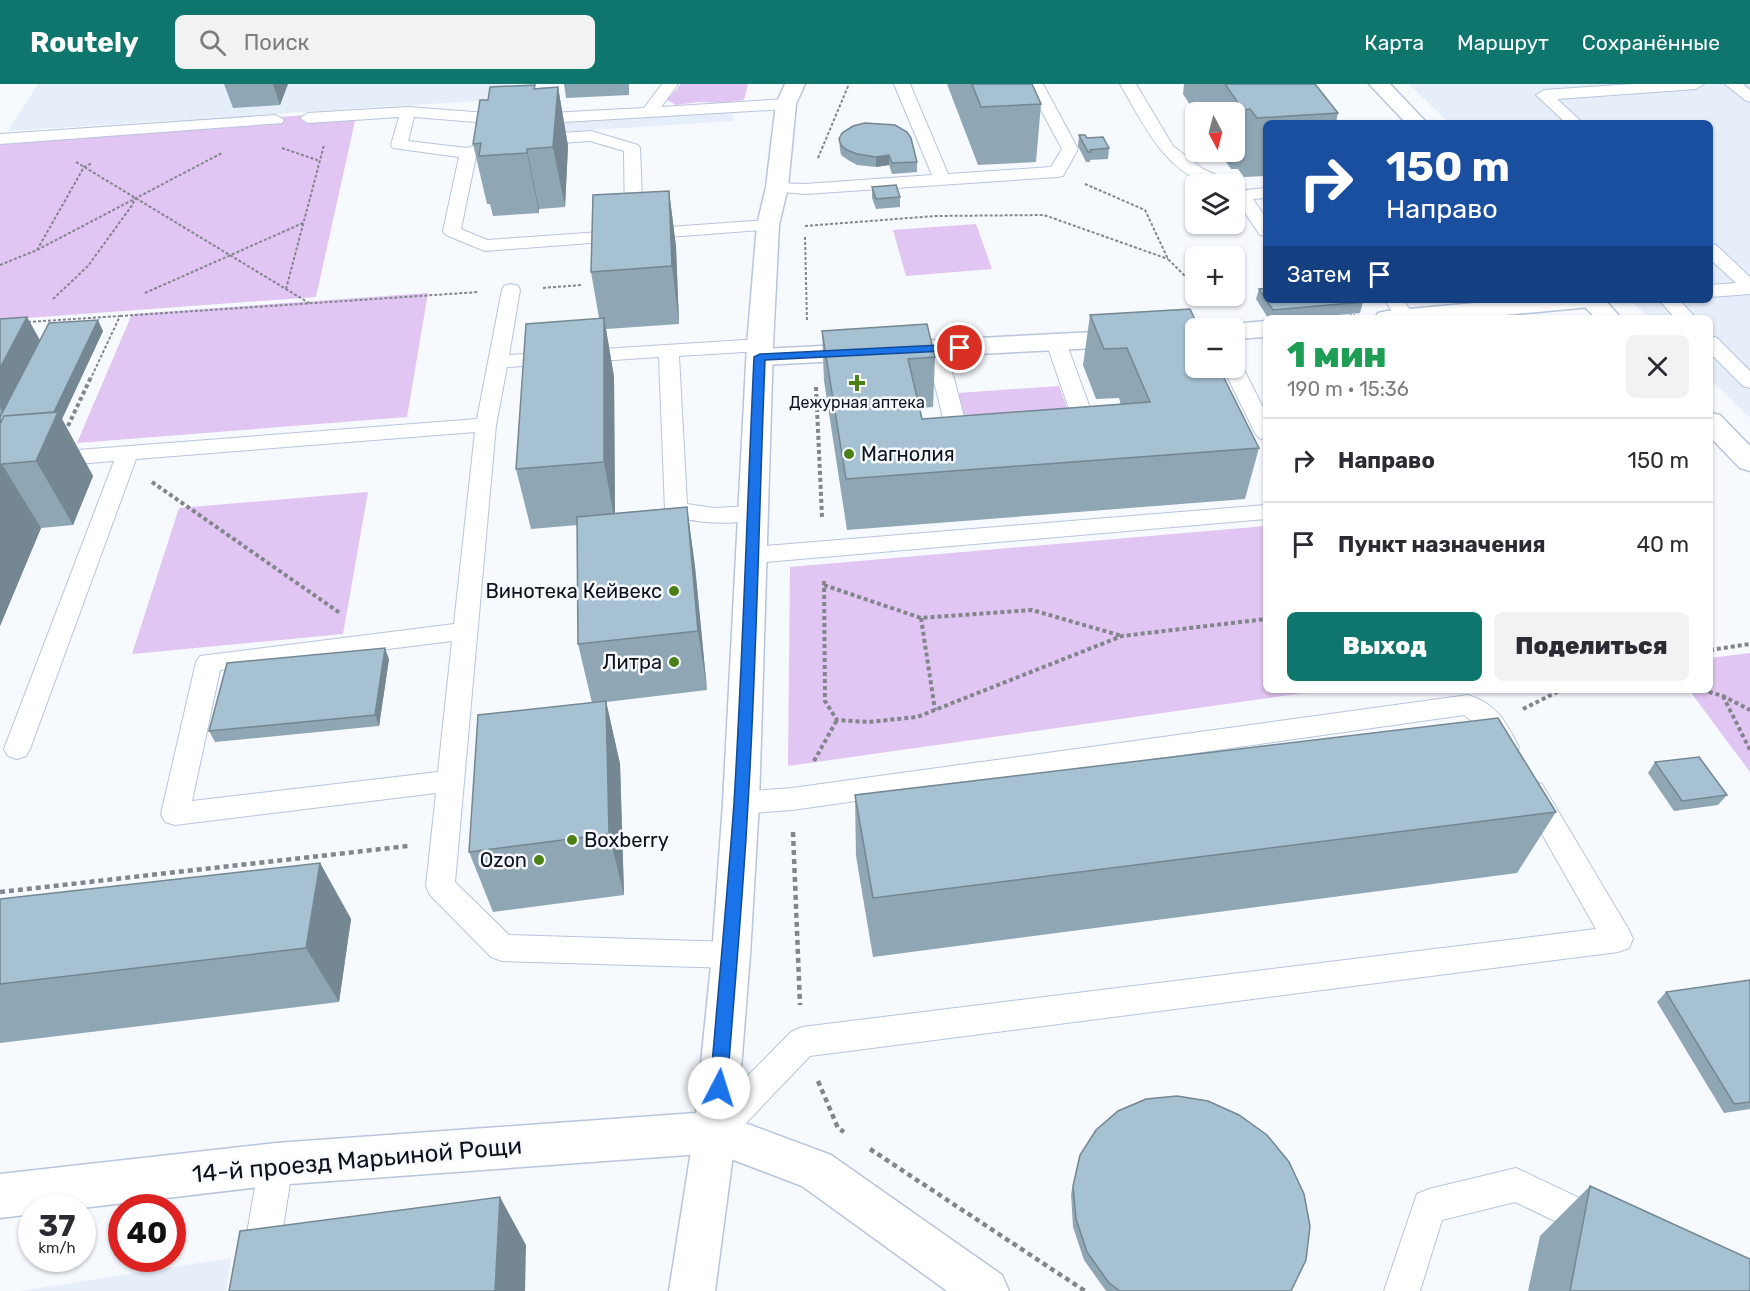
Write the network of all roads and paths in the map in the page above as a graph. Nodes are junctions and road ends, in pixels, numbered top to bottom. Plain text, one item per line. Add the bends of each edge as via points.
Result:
1 (670, 84) edge
2 (902, 84) edge
3 (1035, 84) edge
4 (1128, 84) edge
5 (1379, 84) edge
6 (1696, 84) edge
7 (1733, 84) edge
8 (791, 94) edge
9 (1750, 97) edge
10 (408, 112) junction
11 (650, 112) junction
12 (331, 117) junction
13 (308, 118) dead end
14 (276, 120) dead end
15 (1414, 120) edge
16 (1572, 120) edge
17 (32, 135) junction
18 (0, 139) edge
19 (223, 152) dead end
20 (468, 153) junction
21 (1057, 172) junction
22 (1199, 174) edge
23 (942, 179) junction
24 (777, 187) junction
25 (1245, 193) edge
26 (1263, 193) edge
27 (134, 197) junction
28 (1245, 202) edge
29 (303, 223) junction
30 (768, 225) junction
31 (805, 226) dead end
32 (1263, 227) edge
33 (635, 235) junction
34 (1713, 252) edge
35 (1168, 259) junction
36 (0, 265) edge
37 (1185, 276) edge
38 (581, 285) dead end
39 (1750, 287) edge
40 (286, 290) dead end
41 (512, 290) junction
42 (1713, 291) edge
43 (145, 293) dead end
44 (53, 299) dead end
45 (309, 303) junction
46 (1546, 303) edge
47 (1594, 303) edge
48 (1671, 303) edge
49 (1398, 313) edge
50 (1606, 315) edge
51 (1683, 315) edge
52 (120, 316) junction
53 (22, 323) edge
54 (1263, 329) edge
55 (1245, 331) edge
56 (1185, 335) edge
57 (1056, 342) junction
58 (1713, 345) edge
59 (936, 349) junction
60 (760, 351) junction
61 (669, 352) junction
62 (498, 362) junction
63 (1238, 378) edge
64 (1750, 382) edge
65 (1713, 424) edge
66 (486, 426) junction
67 (67, 427) dead end
68 (1263, 427) edge
69 (1068, 444) edge
70 (986, 450) edge
71 (126, 458) junction
72 (0, 462) edge
73 (1750, 462) edge
74 (1263, 512) edge
75 (753, 513) junction
76 (753, 555) junction
77 (824, 585) dead end
78 (921, 618) junction
79 (466, 631) junction
80 (1122, 636) dead end
81 (380, 641) junction
82 (1750, 644) edge
83 (1713, 650) edge
84 (1712, 693) edge
85 (1723, 696) junction
86 (935, 710) dead end
87 (1750, 710) edge
88 (837, 720) dead end
89 (17, 749) dead end
90 (1750, 750) edge
91 (450, 781) junction
92 (792, 799) junction
93 (741, 803) junction
94 (444, 842) junction
95 (0, 892) edge
96 (731, 955) junction
97 (802, 1042) junction
98 (715, 1132) junction
99 (848, 1135) dead end
100 (867, 1148) dead end
101 (276, 1164) junction
102 (0, 1196) edge
103 (1621, 1235) edge
104 (255, 1291) edge
105 (692, 1291) edge
106 (986, 1291) edge
107 (1085, 1291) edge
108 (1402, 1291) edge

1 - 11 lane
2 - 23 lane
3 - 21 lane via 1070,149
4 - 22 lane via 1167,149
5 - 15 street
6 - 16 lane via 1545,95
7 - 9 lane
8 - 11 lane
8 - 24 street
10 - 11 lane via 512,120 540,113
10 - 12 lane
10 - 20 lane via 399,146
12 - 13 lane
12 - 29 path
14 - 17 lane
17 - 18 lane
17 - 27 path
19 - 27 path
20 - 33 lane via 505,142 591,136 632,148
20 - 33 lane via 452,231 485,246
21 - 23 lane
21 - 35 path via 1145,210
23 - 24 lane via 806,189
24 - 30 street
25 - 26 lane
27 - 36 path via 37,250
27 - 44 path via 133,204 88,266
27 - 45 path
28 - 32 lane
29 - 40 path
29 - 43 path
30 - 33 lane
30 - 60 street
31 - 35 path via 935,216 1044,215
34 - 39 lane
35 - 37 path
38 - 41 path
39 - 42 lane
41 - 45 path
41 - 62 lane
45 - 52 path
46 - 49 street
47 - 50 street
48 - 51 lane
52 - 53 path
52 - 67 path
54 - 55 street
56 - 57 street
57 - 59 street
57 - 69 lane via 1091,443
58 - 64 lane
59 - 60 street
59 - 70 lane via 962,452
60 - 61 lane
60 - 75 street
61 - 62 lane
61 - 75 lane via 676,510
62 - 66 lane
63 - 68 lane
65 - 73 street
66 - 71 lane
66 - 79 lane
71 - 72 lane
71 - 81 path
71 - 89 lane
74 - 76 lane
75 - 76 street
76 - 93 street
77 - 78 path
78 - 80 path via 1032,610
78 - 86 path
79 - 81 lane
79 - 91 lane
81 - 91 lane via 209,662 175,814
82 - 83 path
84 - 85 path
85 - 87 path
85 - 90 path
88 - 92 path
91 - 94 lane
92 - 93 lane
92 - 97 path
92 - 97 lane via 1468,705 1492,723 1618,939
93 - 96 street
94 - 95 path
94 - 96 lane via 440,886 502,948
96 - 98 street
97 - 98 lane
97 - 99 path via 838,1128
98 - 101 street, 14-й проезд Марьиной Рощи
98 - 105 street
98 - 106 street via 816,1170
100 - 107 path
101 - 102 street, 14-й проезд Марьиной Рощи
101 - 104 lane
103 - 108 lane via 1516,1185 1429,1206

